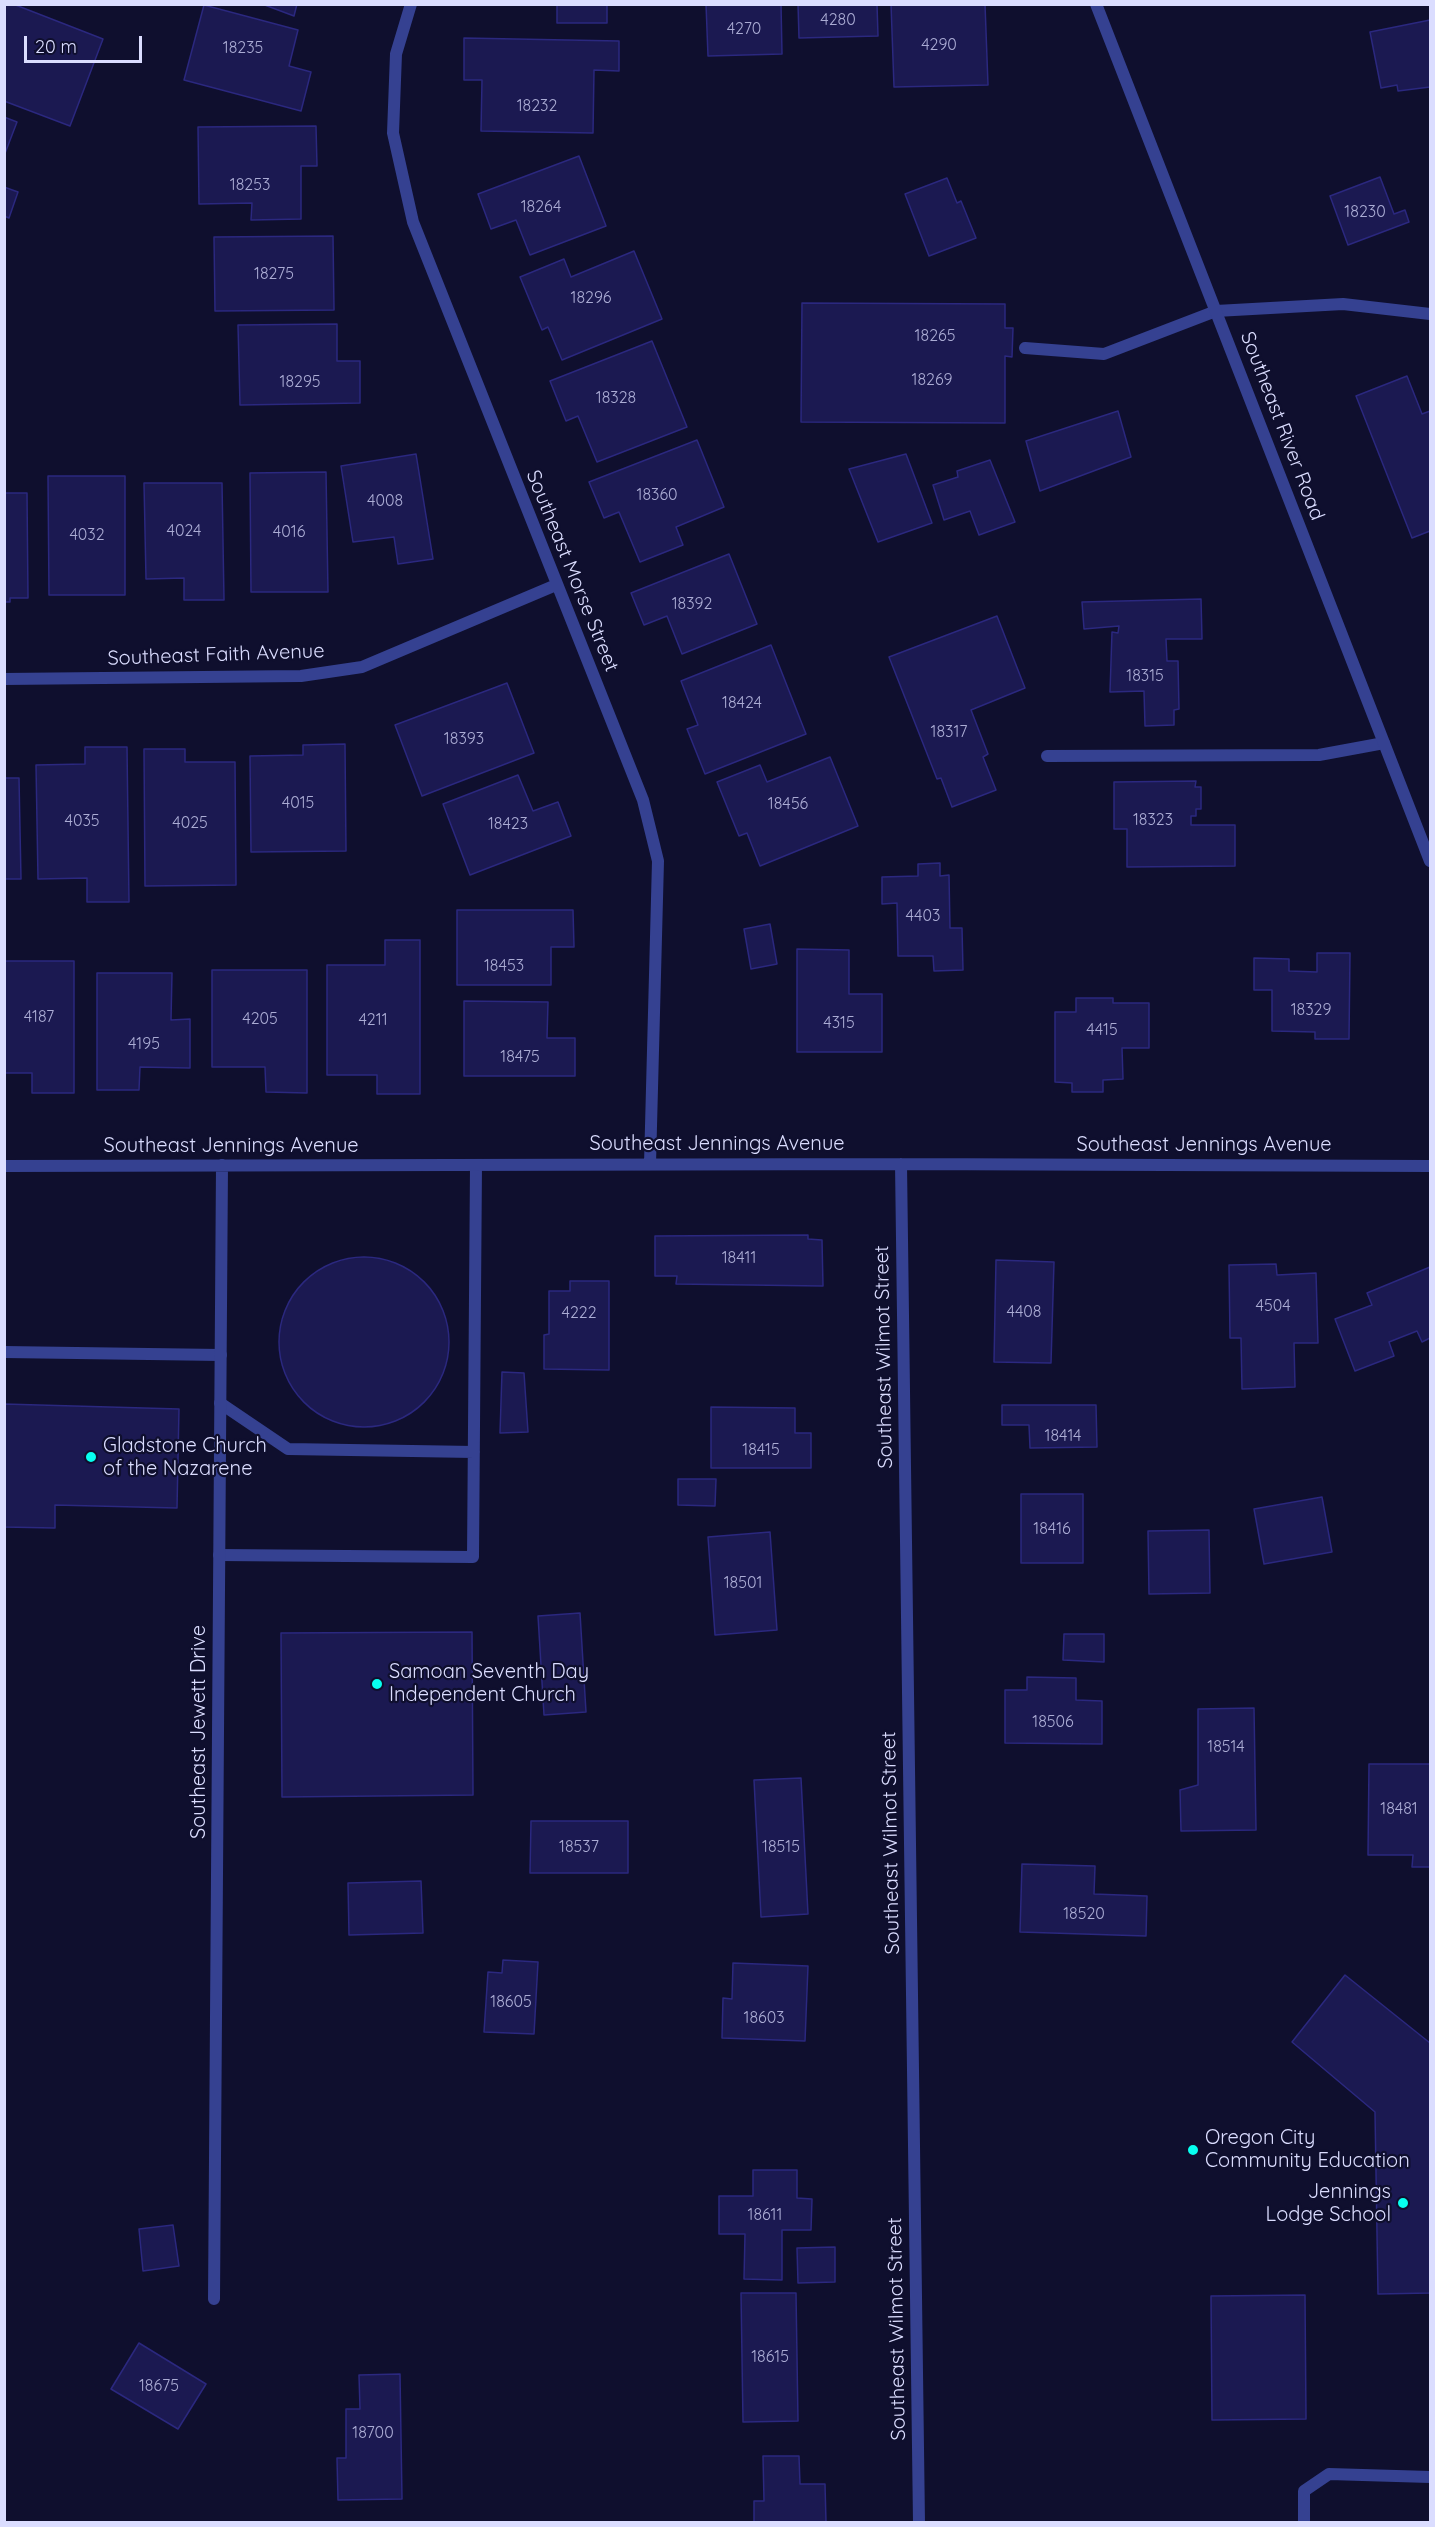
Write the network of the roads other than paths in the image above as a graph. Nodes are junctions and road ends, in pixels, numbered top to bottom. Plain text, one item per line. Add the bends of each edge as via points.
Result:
1 (411, 4) edge
2 (1096, 4) edge
3 (1216, 311) junction
4 (1431, 314) edge
5 (1025, 348) dead end
6 (556, 585) junction
7 (4, 679) edge
8 (1384, 743) junction
9 (1047, 756) dead end
10 (1431, 861) edge
11 (650, 1164) junction
12 (901, 1164) junction
13 (476, 1165) junction
14 (4, 1166) edge
15 (222, 1166) junction
16 (1431, 1166) edge
17 (4, 1352) edge
18 (221, 1355) junction
19 (220, 1403) junction
20 (474, 1452) junction
21 (219, 1555) junction
22 (214, 2299) dead end
23 (1431, 2477) edge
24 (919, 2523) edge
25 (1304, 2523) edge

1 - 6 street, Southeast Morse Street via 396,54 393,133 413,222
2 - 3 street, Southeast River Road
3 - 4 street via 1343,304
3 - 5 street via 1104,354
3 - 8 street, Southeast River Road
6 - 7 street, Southeast Faith Avenue via 362,667 301,676
6 - 11 street, Southeast Morse Street via 643,801 658,861
8 - 9 street via 1319,755
8 - 10 street, Southeast River Road
11 - 12 street, Southeast Jennings Avenue
11 - 13 street, Southeast Jennings Avenue
12 - 16 street, Southeast Jennings Avenue
12 - 24 street, Southeast Wilmot Street
13 - 15 street, Southeast Jennings Avenue
13 - 20 street
14 - 15 street, Southeast Jennings Avenue
15 - 18 street, Southeast Jewett Drive
17 - 18 street
18 - 19 street, Southeast Jewett Drive
19 - 20 street via 288,1449
19 - 21 street, Southeast Jewett Drive
20 - 21 street via 473,1557
21 - 22 street, Southeast Jewett Drive
23 - 25 street via 1329,2474 1304,2491

